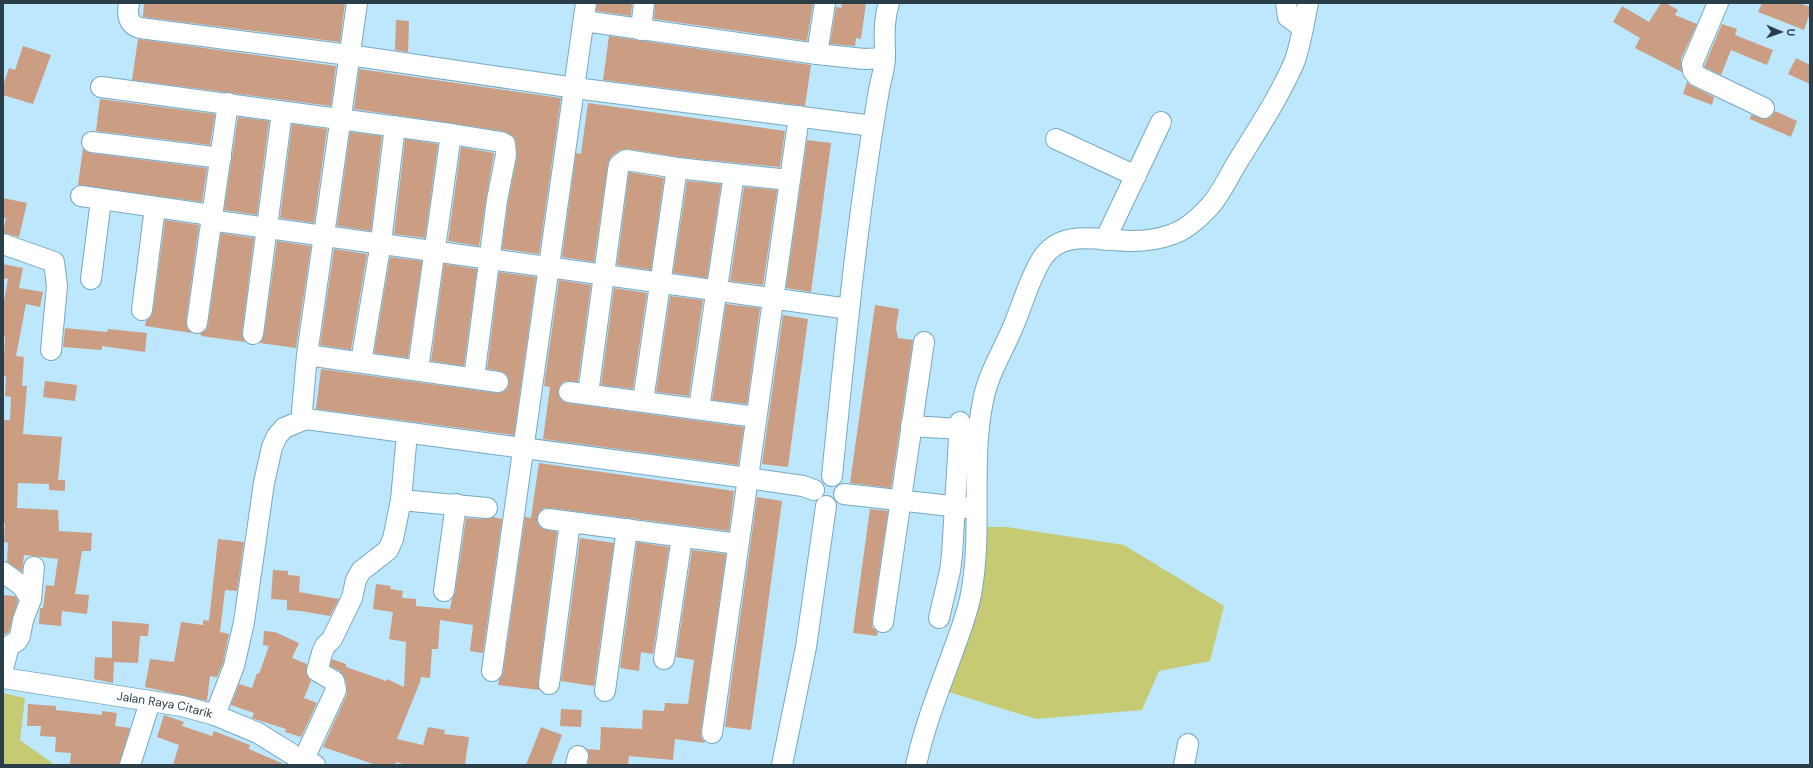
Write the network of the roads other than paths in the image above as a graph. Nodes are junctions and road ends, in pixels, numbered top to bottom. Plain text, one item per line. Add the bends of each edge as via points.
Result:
1 (129, 3) edge
2 (356, 3) edge
3 (644, 3) edge
4 (824, 3) edge
5 (889, 3) edge
6 (1286, 3) edge
7 (1308, 3) edge
8 (1718, 3) edge
9 (585, 12) edge
10 (1302, 27) junction
11 (641, 30) junction
12 (817, 54) junction
13 (349, 55) junction
14 (885, 58) junction
15 (101, 87) dead end
16 (575, 88) junction
17 (228, 103) junction
18 (1764, 108) dead end
19 (282, 112) junction
20 (799, 116) junction
21 (340, 119) junction
22 (1161, 122) dead end
23 (395, 126) junction
24 (873, 126) junction
25 (451, 134) junction
26 (1056, 139) dead end
27 (92, 142) dead end
28 (221, 158) junction
29 (677, 168) junction
30 (734, 174) junction
31 (1136, 176) junction
32 (789, 180) junction
33 (81, 196) dead end
34 (101, 200) junction
35 (155, 207) junction
36 (211, 217) junction
37 (266, 228) junction
38 (324, 235) junction
39 (1105, 240) junction
40 (380, 242) junction
41 (3, 244) edge
42 (436, 251) junction
43 (490, 259) junction
44 (549, 267) junction
45 (604, 274) junction
46 (91, 279) dead end
47 (661, 282) junction
48 (717, 291) junction
49 (774, 298) junction
50 (849, 308) junction
51 (142, 310) dead end
52 (197, 323) dead end
53 (253, 334) dead end
54 (924, 342) dead end
55 (51, 350) dead end
56 (307, 355) junction
57 (361, 362) junction
58 (418, 370) junction
59 (474, 378) junction
60 (498, 382) dead end
61 (643, 401) junction
62 (699, 408) junction
63 (756, 417) junction
64 (306, 419) junction
65 (912, 426) junction
66 (407, 433) junction
67 (523, 449) junction
68 (832, 476) junction
69 (748, 478) junction
70 (814, 490) junction
71 (844, 494) junction
72 (401, 500) junction
73 (901, 501) junction
74 (456, 504) junction
75 (826, 506) junction
76 (956, 507) junction
77 (487, 508) dead end
78 (977, 509) junction
79 (548, 519) dead end
80 (570, 522) junction
81 (627, 529) junction
82 (682, 537) junction
83 (738, 544) junction
84 (34, 567) dead end
85 (3, 572) edge
86 (444, 591) dead end
87 (31, 599) junction
88 (939, 618) dead end
89 (883, 622) dead end
90 (664, 659) dead end
91 (3, 669) edge
92 (492, 671) dead end
93 (3, 678) edge
94 (549, 684) dead end
95 (605, 691) dead end
96 (150, 702) junction
97 (215, 715) junction
98 (712, 733) dead end
99 (1188, 744) dead end
100 (309, 763) edge
101 (130, 765) edge
102 (782, 765) edge
103 (916, 765) edge
104 (1184, 765) edge

1 - 13 street via 127,16 134,26 140,28
2 - 13 street
3 - 11 street
4 - 12 street
5 - 14 street via 885,15
6 - 10 street via 1288,17
7 - 10 street
8 - 18 street via 1692,64 1693,71 1697,76
9 - 11 street
9 - 16 street
10 - 39 street via 1294,61 1270,109 1211,205 1186,227 1175,233 1133,241
11 - 12 street
12 - 14 street via 864,59
13 - 16 street
13 - 21 street
14 - 24 street
15 - 17 street
16 - 20 street
16 - 44 street
17 - 19 street
17 - 28 street
19 - 21 street
19 - 37 street
20 - 24 street
20 - 32 street
21 - 23 street
21 - 38 street
22 - 31 street
23 - 25 street
23 - 40 street
24 - 50 street
25 - 42 street
25 - 43 street via 505,144 506,155 497,200
26 - 31 street
27 - 28 street
28 - 36 street
29 - 30 street
29 - 45 street via 626,160 619,165
29 - 47 street
30 - 32 street
30 - 48 street
31 - 39 street
32 - 49 street
33 - 34 street
34 - 35 street
34 - 46 street
35 - 36 street
35 - 51 street
36 - 37 street
36 - 52 street
37 - 38 street
37 - 53 street
38 - 40 street
38 - 56 street
39 - 78 street via 1091,237 1068,238 1056,245 1044,256 1026,292 983,398
40 - 42 street
40 - 57 street
41 - 55 street via 54,262 57,286
42 - 43 street
42 - 58 street
43 - 44 street
43 - 59 street
44 - 45 street
44 - 67 street
45 - 47 street
45 - 61 street via 579,393
47 - 48 street
47 - 61 street
48 - 49 street
48 - 62 street
49 - 50 street
49 - 63 street
50 - 68 street
54 - 65 street
56 - 57 street
56 - 64 street via 302,411
57 - 58 street
58 - 59 street
59 - 60 street
61 - 62 street
62 - 63 street
63 - 69 street
64 - 66 street
64 - 97 street via 284,428 272,447 264,483 244,622 234,666
65 - 73 street
65 - 76 street via 960,425
66 - 67 street
66 - 72 street
67 - 69 street
67 - 92 street
68 - 70 street via 820,479
68 - 71 street via 842,482
69 - 70 street
69 - 83 street
70 - 75 street via 815,497
71 - 73 street
71 - 75 street via 838,504
72 - 74 street
72 - 100 street via 393,539 388,550 361,571 345,612 322,653 317,671 334,681 336,690
73 - 76 street
73 - 89 street
74 - 77 street
74 - 86 street
75 - 102 street via 806,648
76 - 78 street
76 - 88 street via 950,571
78 - 103 street via 971,595
79 - 80 street
80 - 81 street
80 - 94 street
81 - 82 street
81 - 95 street
82 - 83 street
82 - 90 street
83 - 98 street
84 - 87 street
85 - 87 street via 22,586
87 - 91 street via 20,636 9,646
93 - 96 street, Jalan Raya Citarik
96 - 97 street, Jalan Raya Citarik via 182,706
96 - 101 street
97 - 100 street, Jalan Raya Citarik via 258,733
99 - 104 street

